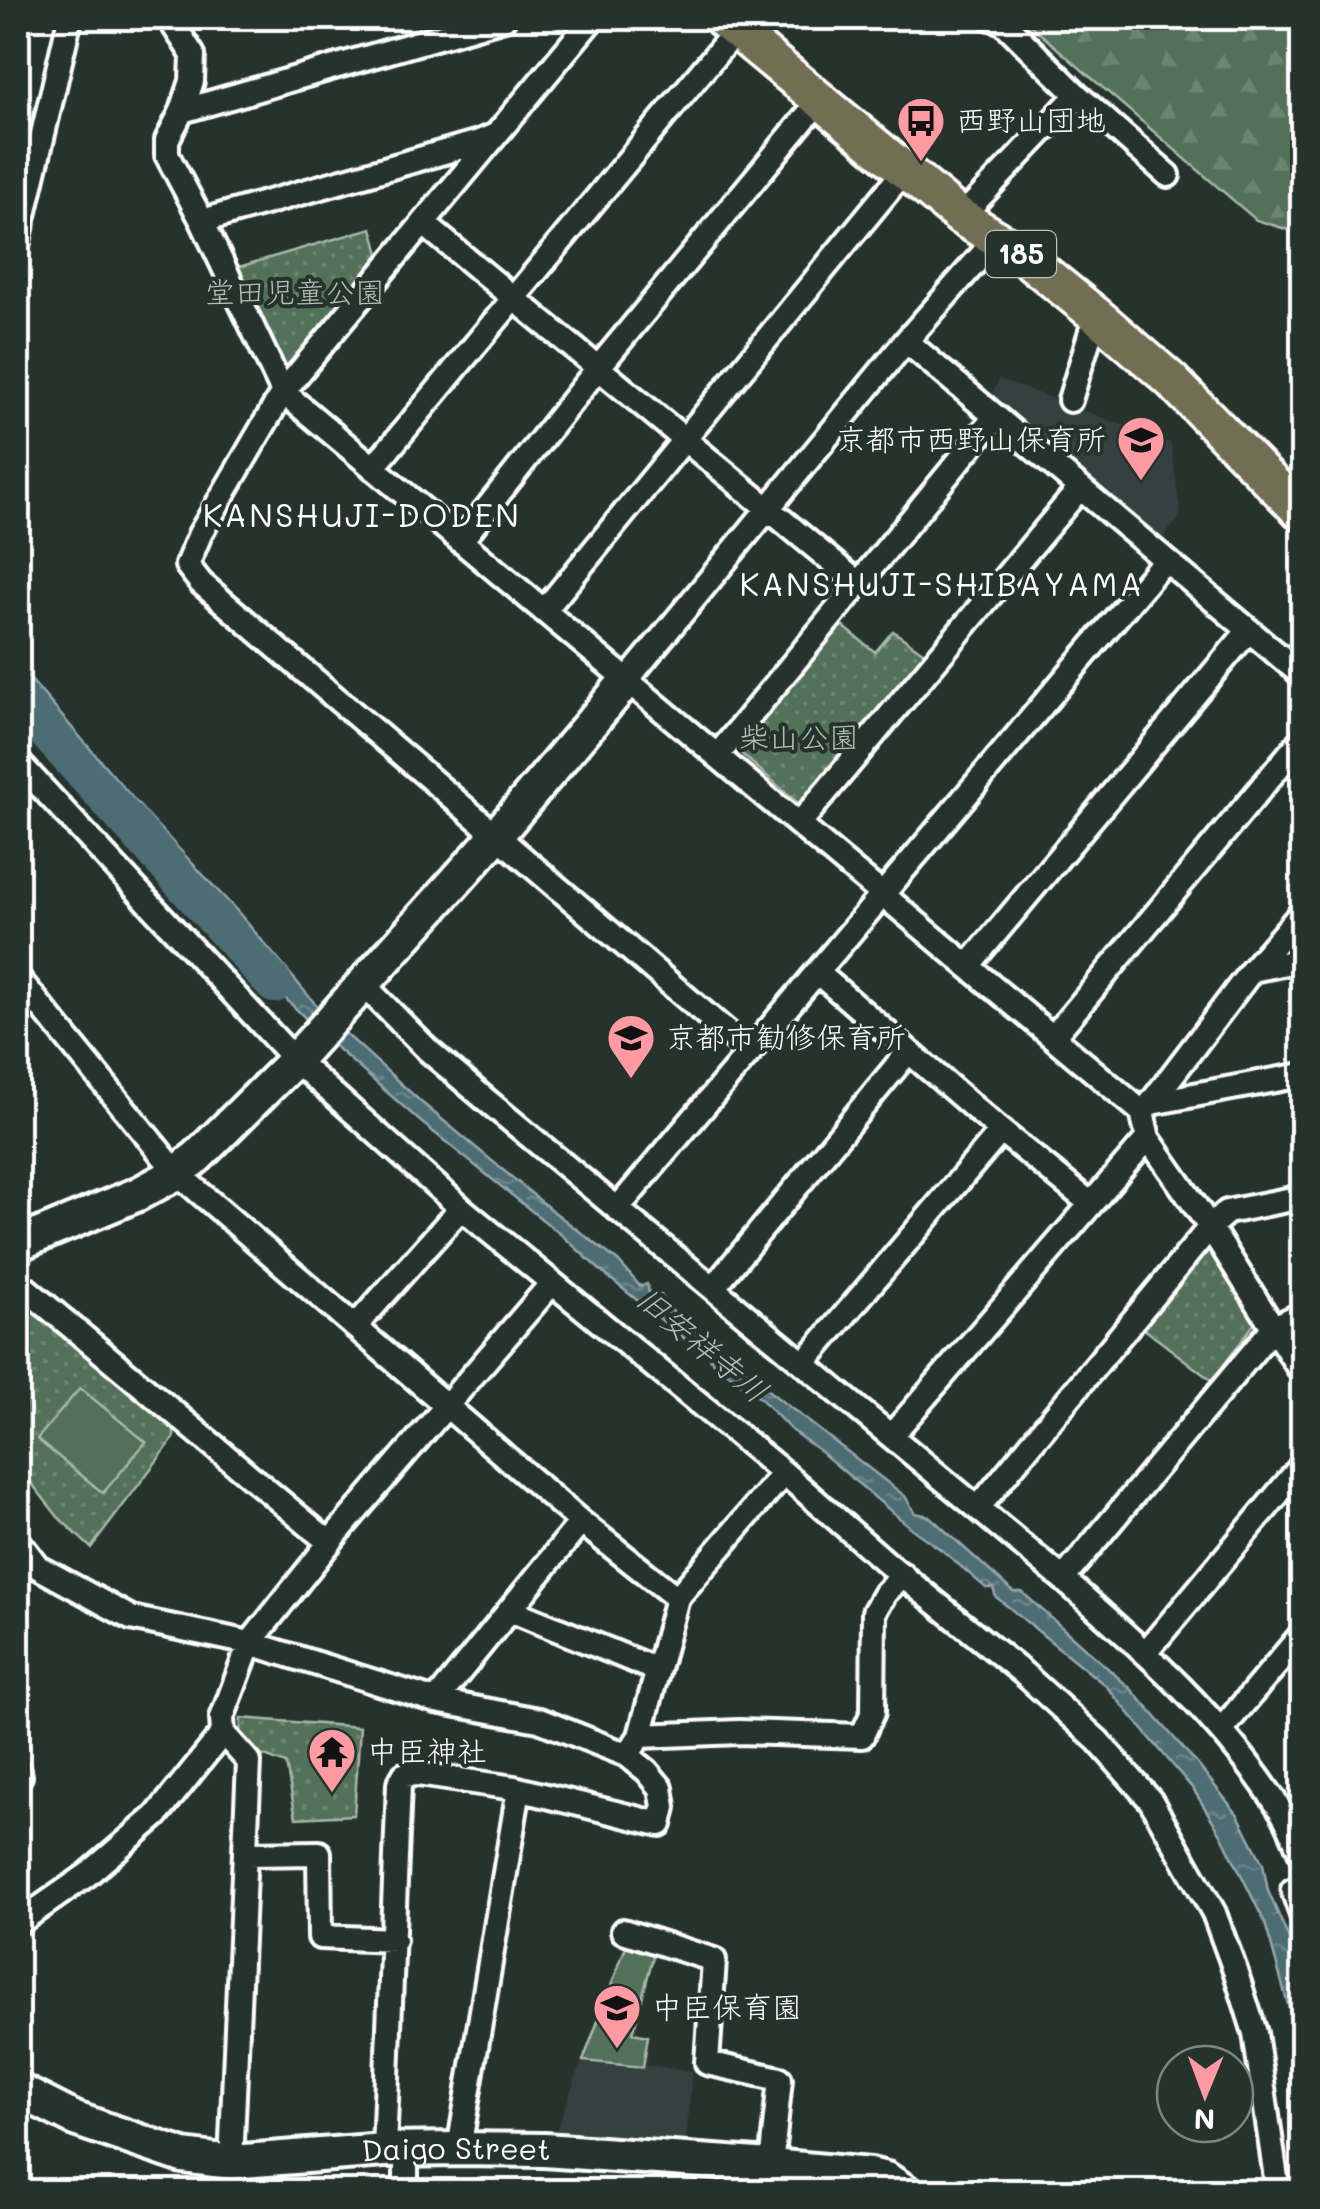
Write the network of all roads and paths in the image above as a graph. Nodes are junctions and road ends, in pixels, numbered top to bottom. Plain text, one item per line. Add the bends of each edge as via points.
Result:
1 (70, 18) edge
2 (169, 18) edge
3 (504, 18) edge
4 (593, 18) edge
5 (990, 18) edge
6 (729, 24) edge
7 (1077, 95) junction
8 (820, 100) junction
9 (182, 112) junction
10 (496, 134) junction
11 (905, 170) junction
12 (1168, 175) dead end
13 (961, 217) junction
14 (202, 222) junction
15 (423, 222) junction
16 (996, 239) junction
17 (18, 240) edge
18 (513, 297) junction
19 (1096, 315) junction
20 (906, 340) junction
21 (598, 368) junction
22 (283, 392) junction
23 (1070, 400) dead end
24 (995, 417) junction
25 (684, 439) junction
26 (373, 468) junction
27 (1080, 488) junction
28 (769, 509) junction
29 (1302, 512) edge
30 (460, 541) junction
31 (1165, 560) junction
32 (858, 583) junction
33 (544, 611) junction
34 (1249, 630) junction
35 (1302, 675) edge
36 (627, 680) junction
37 (1302, 739) edge
38 (717, 756) junction
39 (18, 762) edge
40 (799, 824) junction
41 (496, 836) junction
42 (884, 896) junction
43 (1302, 912) edge
44 (1302, 960) edge
45 (968, 966) junction
46 (1252, 970) junction
47 (818, 973) junction
48 (18, 978) edge
49 (357, 990) junction
50 (1053, 1037) junction
51 (304, 1051) junction
52 (750, 1052) junction
53 (908, 1052) junction
54 (1302, 1076) edge
55 (1146, 1108) junction
56 (1001, 1131) junction
57 (1148, 1138) junction
58 (177, 1173) junction
59 (1302, 1197) edge
60 (1090, 1203) junction
61 (461, 1208) junction
62 (618, 1209) junction
63 (1210, 1226) junction
64 (18, 1244) edge
65 (18, 1282) edge
66 (552, 1283) junction
67 (713, 1288) junction
68 (1302, 1314) edge
69 (355, 1326) junction
70 (1274, 1327) junction
71 (804, 1364) junction
72 (1302, 1373) edge
73 (447, 1406) junction
74 (891, 1436) junction
75 (1302, 1465) edge
76 (784, 1474) junction
77 (978, 1508) junction
78 (582, 1522) junction
79 (18, 1540) edge
80 (330, 1542) junction
81 (28, 1572) edge
82 (903, 1576) junction
83 (1064, 1579) junction
84 (677, 1598) junction
85 (510, 1610) junction
86 (1302, 1634) edge
87 (250, 1643) junction
88 (1146, 1652) junction
89 (657, 1670) junction
90 (436, 1700) junction
91 (1222, 1729) junction
92 (223, 1733) junction
93 (634, 1746) junction
94 (519, 1789) junction
95 (1294, 1811) edge
96 (246, 1854) junction
97 (1302, 1856) edge
98 (1293, 1890) dead end
99 (1302, 1915) edge
100 (18, 1923) edge
101 (623, 1931) dead end
102 (394, 1940) junction
103 (18, 2090) edge
104 (459, 2148) junction
105 (395, 2150) junction
106 (230, 2162) junction
107 (771, 2166) junction
108 (406, 2192) edge
109 (906, 2192) edge
110 (1278, 2192) edge

1 - 17 street
2 - 9 street via 193,56
3 - 9 street
4 - 10 street
5 - 7 street
6 - 8 main road, 185
6 - 18 street
7 - 12 street
7 - 13 street
8 - 11 main road, 185
8 - 21 street
9 - 14 street via 166,140 166,155
10 - 14 street
10 - 15 street
11 - 13 main road, 185
11 - 25 street
13 - 16 main road, 185
14 - 22 street
15 - 18 street
15 - 22 street
16 - 19 main road, 185
16 - 20 street
18 - 21 street
18 - 26 street
19 - 23 street
19 - 29 main road, 185
20 - 24 street
20 - 28 street
21 - 25 street
21 - 30 street
22 - 26 street
22 - 41 street via 186,565
24 - 27 street
24 - 32 street
25 - 28 street
25 - 33 street
26 - 30 street
27 - 31 street
27 - 40 street
28 - 32 street
28 - 36 street
30 - 33 street
31 - 34 street
31 - 42 street
32 - 38 street
33 - 36 street
34 - 35 street
34 - 45 street
36 - 38 street
36 - 41 main road
37 - 50 street
38 - 40 street
39 - 51 street
40 - 42 street
41 - 49 main road
41 - 52 street
42 - 45 street
42 - 47 street
43 - 46 street
44 - 46 street
45 - 50 street
46 - 55 street
47 - 52 street
47 - 53 street
48 - 58 street
49 - 51 main road
49 - 62 street
50 - 55 street
51 - 58 main road
51 - 61 street
52 - 62 street
53 - 56 street
53 - 67 street
54 - 55 street
55 - 57 street
56 - 60 street
56 - 71 street
57 - 60 street
57 - 63 street
58 - 64 main road
58 - 69 street
59 - 63 street via 1227,1212
60 - 74 street
61 - 66 street
61 - 69 street
62 - 67 street
63 - 70 street
63 - 77 street
65 - 80 street
66 - 73 street
66 - 76 street
67 - 71 street
68 - 70 street
69 - 73 street
70 - 72 street
70 - 83 street
71 - 74 street
73 - 78 street
73 - 80 street
74 - 77 street
75 - 88 street
76 - 82 street
76 - 84 street
77 - 83 street
78 - 84 street
78 - 85 street
79 - 81 street
80 - 87 street
81 - 87 street via 131,1618
82 - 93 street via 874,1612 873,1712 862,1736 740,1732
82 - 110 street via 1024,1673 1151,1801 1214,1913 1236,1970 1255,2034
83 - 88 street
84 - 89 street
85 - 89 street
85 - 90 street
86 - 91 street
87 - 90 street
87 - 92 street via 222,1718
88 - 91 street
89 - 93 street
90 - 93 street
91 - 95 street
92 - 96 street via 249,1762
92 - 100 street via 156,1816
93 - 94 street via 661,1788 660,1824
94 - 102 street via 404,1775
94 - 104 street
95 - 97 street
96 - 102 street via 320,1852 320,1937
96 - 106 street
98 - 99 street
101 - 107 street via 714,1960 707,2064 780,2079
102 - 105 street
103 - 106 main road, Daigo Street via 74,2119 183,2156
104 - 105 main road, Daigo Street
104 - 107 main road, Daigo Street
105 - 106 main road, Daigo Street
105 - 108 street
107 - 109 main road, Daigo Street via 870,2175

